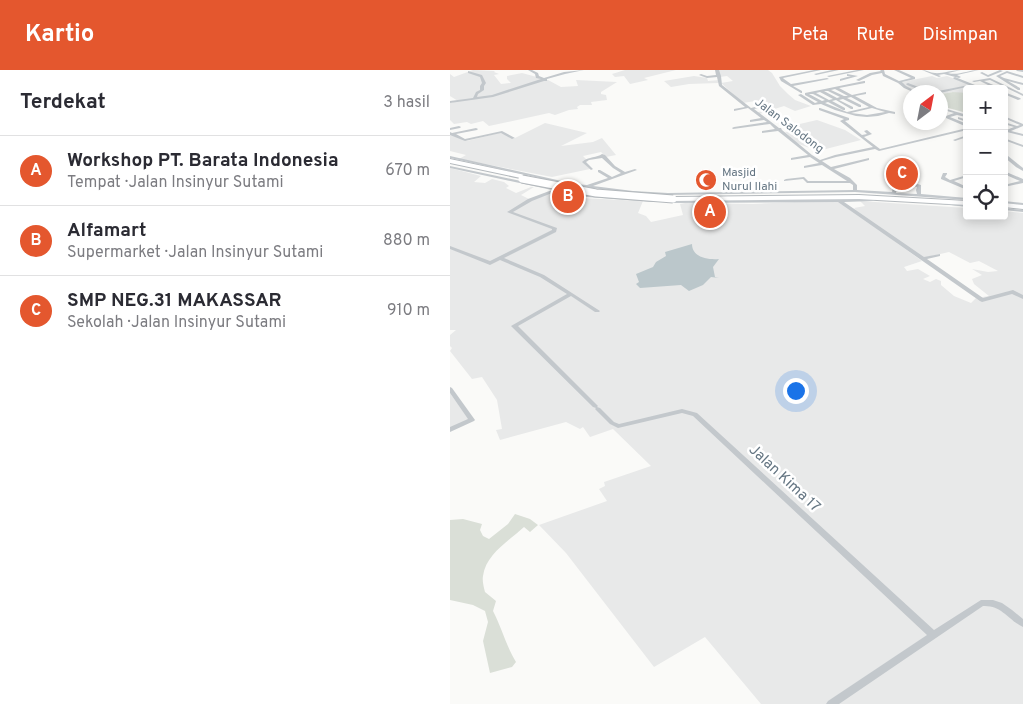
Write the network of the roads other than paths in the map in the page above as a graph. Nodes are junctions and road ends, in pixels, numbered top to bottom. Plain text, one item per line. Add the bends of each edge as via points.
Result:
1 (474, 70) edge
2 (527, 70) edge
3 (582, 70) edge
4 (718, 70) edge
5 (782, 70) edge
6 (861, 70) edge
7 (896, 70) edge
8 (924, 70) edge
9 (940, 70) edge
10 (959, 70) edge
11 (977, 70) edge
12 (991, 70) edge
13 (1018, 70) edge
14 (794, 71) edge
15 (804, 71) edge
16 (970, 71) edge
17 (1023, 71) edge
18 (818, 72) edge
19 (882, 72) edge
20 (929, 72) junction
21 (946, 72) edge
22 (788, 73) junction
23 (830, 74) edge
24 (936, 74) junction
25 (1001, 74) edge
26 (701, 75) dead end
27 (810, 75) junction
28 (839, 75) edge
29 (719, 76) junction
30 (941, 77) dead end
31 (954, 77) junction
32 (795, 78) junction
33 (821, 78) junction
34 (783, 79) junction
35 (546, 80) junction
36 (858, 80) dead end
37 (981, 80) junction
38 (1023, 80) edge
39 (812, 81) junction
40 (799, 82) junction
41 (864, 82) dead end
42 (899, 82) junction
43 (805, 83) junction
44 (908, 84) dead end
45 (790, 85) junction
46 (903, 85) edge
47 (911, 85) edge
48 (985, 85) edge
49 (989, 85) edge
50 (1000, 85) edge
51 (849, 86) junction
52 (837, 87) junction
53 (830, 88) junction
54 (822, 89) junction
55 (1008, 89) edge
56 (859, 90) junction
57 (948, 90) edge
58 (815, 91) junction
59 (841, 91) junction
60 (801, 92) junction
61 (807, 92) junction
62 (793, 93) dead end
63 (1008, 95) edge
64 (845, 96) junction
65 (852, 96) junction
66 (1022, 97) edge
67 (474, 98) junction
68 (836, 99) junction
69 (829, 101) junction
70 (450, 102) edge
71 (821, 102) junction
72 (769, 104) dead end
73 (867, 105) junction
74 (860, 106) junction
75 (749, 108) junction
76 (820, 108) dead end
77 (852, 108) junction
78 (872, 108) junction
79 (735, 110) dead end
80 (950, 110) edge
81 (845, 111) junction
82 (879, 112) junction
83 (958, 113) junction
84 (855, 115) junction
85 (963, 115) edge
86 (869, 116) junction
87 (948, 117) edge
88 (948, 117) edge
89 (963, 117) edge
90 (959, 118) junction
91 (765, 119) junction
92 (1008, 119) edge
93 (878, 120) dead end
94 (948, 120) edge
95 (954, 120) junction
96 (751, 121) dead end
97 (963, 121) edge
98 (771, 123) junction
99 (856, 123) dead end
100 (963, 123) edge
101 (846, 124) junction
102 (1008, 124) edge
103 (1023, 125) edge
104 (459, 127) dead end
105 (1016, 127) junction
106 (734, 128) dead end
107 (450, 129) edge
108 (476, 129) dead end
109 (780, 129) junction
110 (1008, 130) edge
111 (1008, 130) edge
112 (1023, 130) edge
113 (866, 131) dead end
114 (963, 131) edge
115 (763, 132) dead end
116 (963, 133) edge
117 (450, 134) edge
118 (963, 134) edge
119 (1023, 135) edge
120 (862, 136) junction
121 (513, 138) dead end
122 (955, 140) dead end
123 (1008, 140) edge
124 (1023, 146) edge
125 (874, 148) junction
126 (811, 156) junction
127 (1008, 157) edge
128 (792, 159) dead end
129 (868, 159) dead end
130 (821, 162) junction
131 (450, 164) edge
132 (805, 167) dead end
133 (831, 168) junction
134 (591, 169) dead end
135 (599, 170) dead end
136 (635, 170) dead end
137 (1023, 170) edge
138 (624, 173) junction
139 (946, 174) dead end
140 (952, 174) dead end
141 (1008, 174) edge
142 (964, 175) edge
143 (611, 178) junction
144 (959, 178) junction
145 (786, 180) dead end
146 (950, 181) junction
147 (807, 182) junction
148 (852, 182) junction
149 (1023, 182) edge
150 (1008, 185) edge
151 (588, 186) junction
152 (704, 186) dead end
153 (963, 186) edge
154 (602, 188) junction
155 (555, 190) junction
156 (812, 191) junction
157 (704, 193) junction
158 (853, 193) junction
159 (894, 193) junction
160 (920, 195) junction
161 (594, 197) junction
162 (672, 198) junction
163 (837, 199) junction
164 (963, 200) edge
165 (963, 201) edge
166 (963, 201) edge
167 (963, 201) edge
168 (1008, 206) edge
169 (1023, 207) edge
170 (450, 246) edge
171 (938, 255) dead end
172 (500, 258) junction
173 (922, 259) junction
174 (571, 294) junction
175 (1023, 297) edge
176 (597, 311) dead end
177 (450, 389) edge
178 (450, 430) edge
179 (1023, 624) edge
180 (933, 635) junction
181 (831, 704) edge

1 - 67 street via 469,72 481,76 484,83
2 - 35 street
3 - 35 street
4 - 29 street, Jalan Salodong
5 - 22 street
6 - 28 street
7 - 42 street via 914,78
8 - 20 street
9 - 20 street
10 - 21 street
11 - 16 street
12 - 25 street via 982,74 987,76 1003,71
13 - 17 street
14 - 15 street
14 - 22 street
15 - 18 street
15 - 27 street
15 - 34 street
16 - 31 street
16 - 31 street via 984,77 970,80
18 - 23 street
18 - 27 street
18 - 33 street
19 - 36 street
19 - 42 street
20 - 24 street
21 - 24 street
21 - 31 street
22 - 34 street
23 - 28 street
23 - 28 street
23 - 33 street
23 - 52 street
24 - 30 street
25 - 38 street
25 - 38 street via 1009,73
25 - 66 street
26 - 29 street
27 - 32 street
28 - 51 street
29 - 75 street, Jalan Salodong via 720,85
31 - 57 street via 973,86
32 - 34 street
32 - 40 street
33 - 39 street
33 - 40 street
33 - 53 street
34 - 40 street
34 - 45 street
35 - 67 street via 493,96
37 - 48 street via 974,81
37 - 49 street
37 - 50 street via 990,79
39 - 43 street
39 - 54 street
40 - 43 street
40 - 45 street
40 - 61 street
41 - 51 street
42 - 46 street
43 - 58 street
44 - 47 street
45 - 60 street
51 - 52 street
52 - 53 street
52 - 59 street
53 - 54 street
53 - 64 street
54 - 58 street
54 - 68 street
55 - 66 street
56 - 59 street
56 - 64 street
56 - 65 street via 866,94
58 - 61 street
58 - 69 street
59 - 64 street
60 - 61 street
60 - 62 street
61 - 71 street
61 - 71 street via 799,96 813,104
63 - 66 street
64 - 65 street
64 - 68 street
64 - 74 street
65 - 73 street
67 - 70 street
68 - 69 street
68 - 77 street
69 - 71 street
69 - 81 street
71 - 81 street via 836,111
72 - 75 street
73 - 74 street
73 - 78 street
74 - 77 street
75 - 79 street
75 - 91 street, Jalan Salodong
76 - 101 street via 848,118 842,121
77 - 81 street
78 - 81 street
78 - 82 street
80 - 83 street
81 - 84 street
82 - 82 street via 887,118 893,113
82 - 84 street
82 - 86 street
83 - 85 street
83 - 87 street
84 - 86 street
86 - 93 street
88 - 95 street
89 - 90 street
90 - 95 street
90 - 97 street
91 - 96 street
91 - 98 street, Jalan Salodong
92 - 103 street
94 - 114 street
95 - 100 street
98 - 106 street
98 - 109 street, Jalan Salodong
99 - 101 street
101 - 120 street
102 - 105 street
103 - 105 street
104 - 107 street
105 - 110 street
105 - 112 street
108 - 117 street
109 - 115 street
109 - 126 street, Jalan Salodong
111 - 119 street
113 - 120 street via 870,134
116 - 125 street via 883,150
117 - 121 street via 465,140 502,132
118 - 122 street
120 - 125 street
123 - 124 street
125 - 130 street
126 - 128 street
126 - 130 street, Jalan Salodong
127 - 137 street via 1014,166
129 - 133 street
130 - 132 street
130 - 133 street, Jalan Salodong
131 - 151 street
131 - 155 street
131 - 162 highway, bridge via 596,193
133 - 148 street, Jalan Salodong
134 - 138 street via 584,162 603,156
135 - 143 street
136 - 138 street
138 - 143 street
139 - 146 street via 943,178
140 - 144 street
141 - 149 street
142 - 144 street
143 - 151 street
144 - 146 street
145 - 147 street via 805,178
146 - 153 street
147 - 148 street
147 - 156 street
148 - 158 street
149 - 150 street
151 - 154 street
152 - 157 street
154 - 161 street
154 - 162 street
155 - 161 street
155 - 172 street via 509,212 556,229
156 - 157 street
156 - 158 street
157 - 162 street
158 - 159 street
158 - 162 highway
158 - 166 highway
159 - 160 street
159 - 160 street via 895,187 909,181 919,186
160 - 164 street
161 - 162 street
162 - 163 street
162 - 165 highway via 859,196
163 - 167 street
163 - 173 street
168 - 169 highway
170 - 172 street via 490,264
171 - 173 street
172 - 174 street via 542,276
173 - 175 street via 982,300 1013,292
174 - 176 street
174 - 180 street, Jalan Kima 17 via 514,326 612,423 618,426 682,411 695,414
177 - 178 street via 472,420
179 - 180 street via 1004,608 986,602
180 - 181 street

